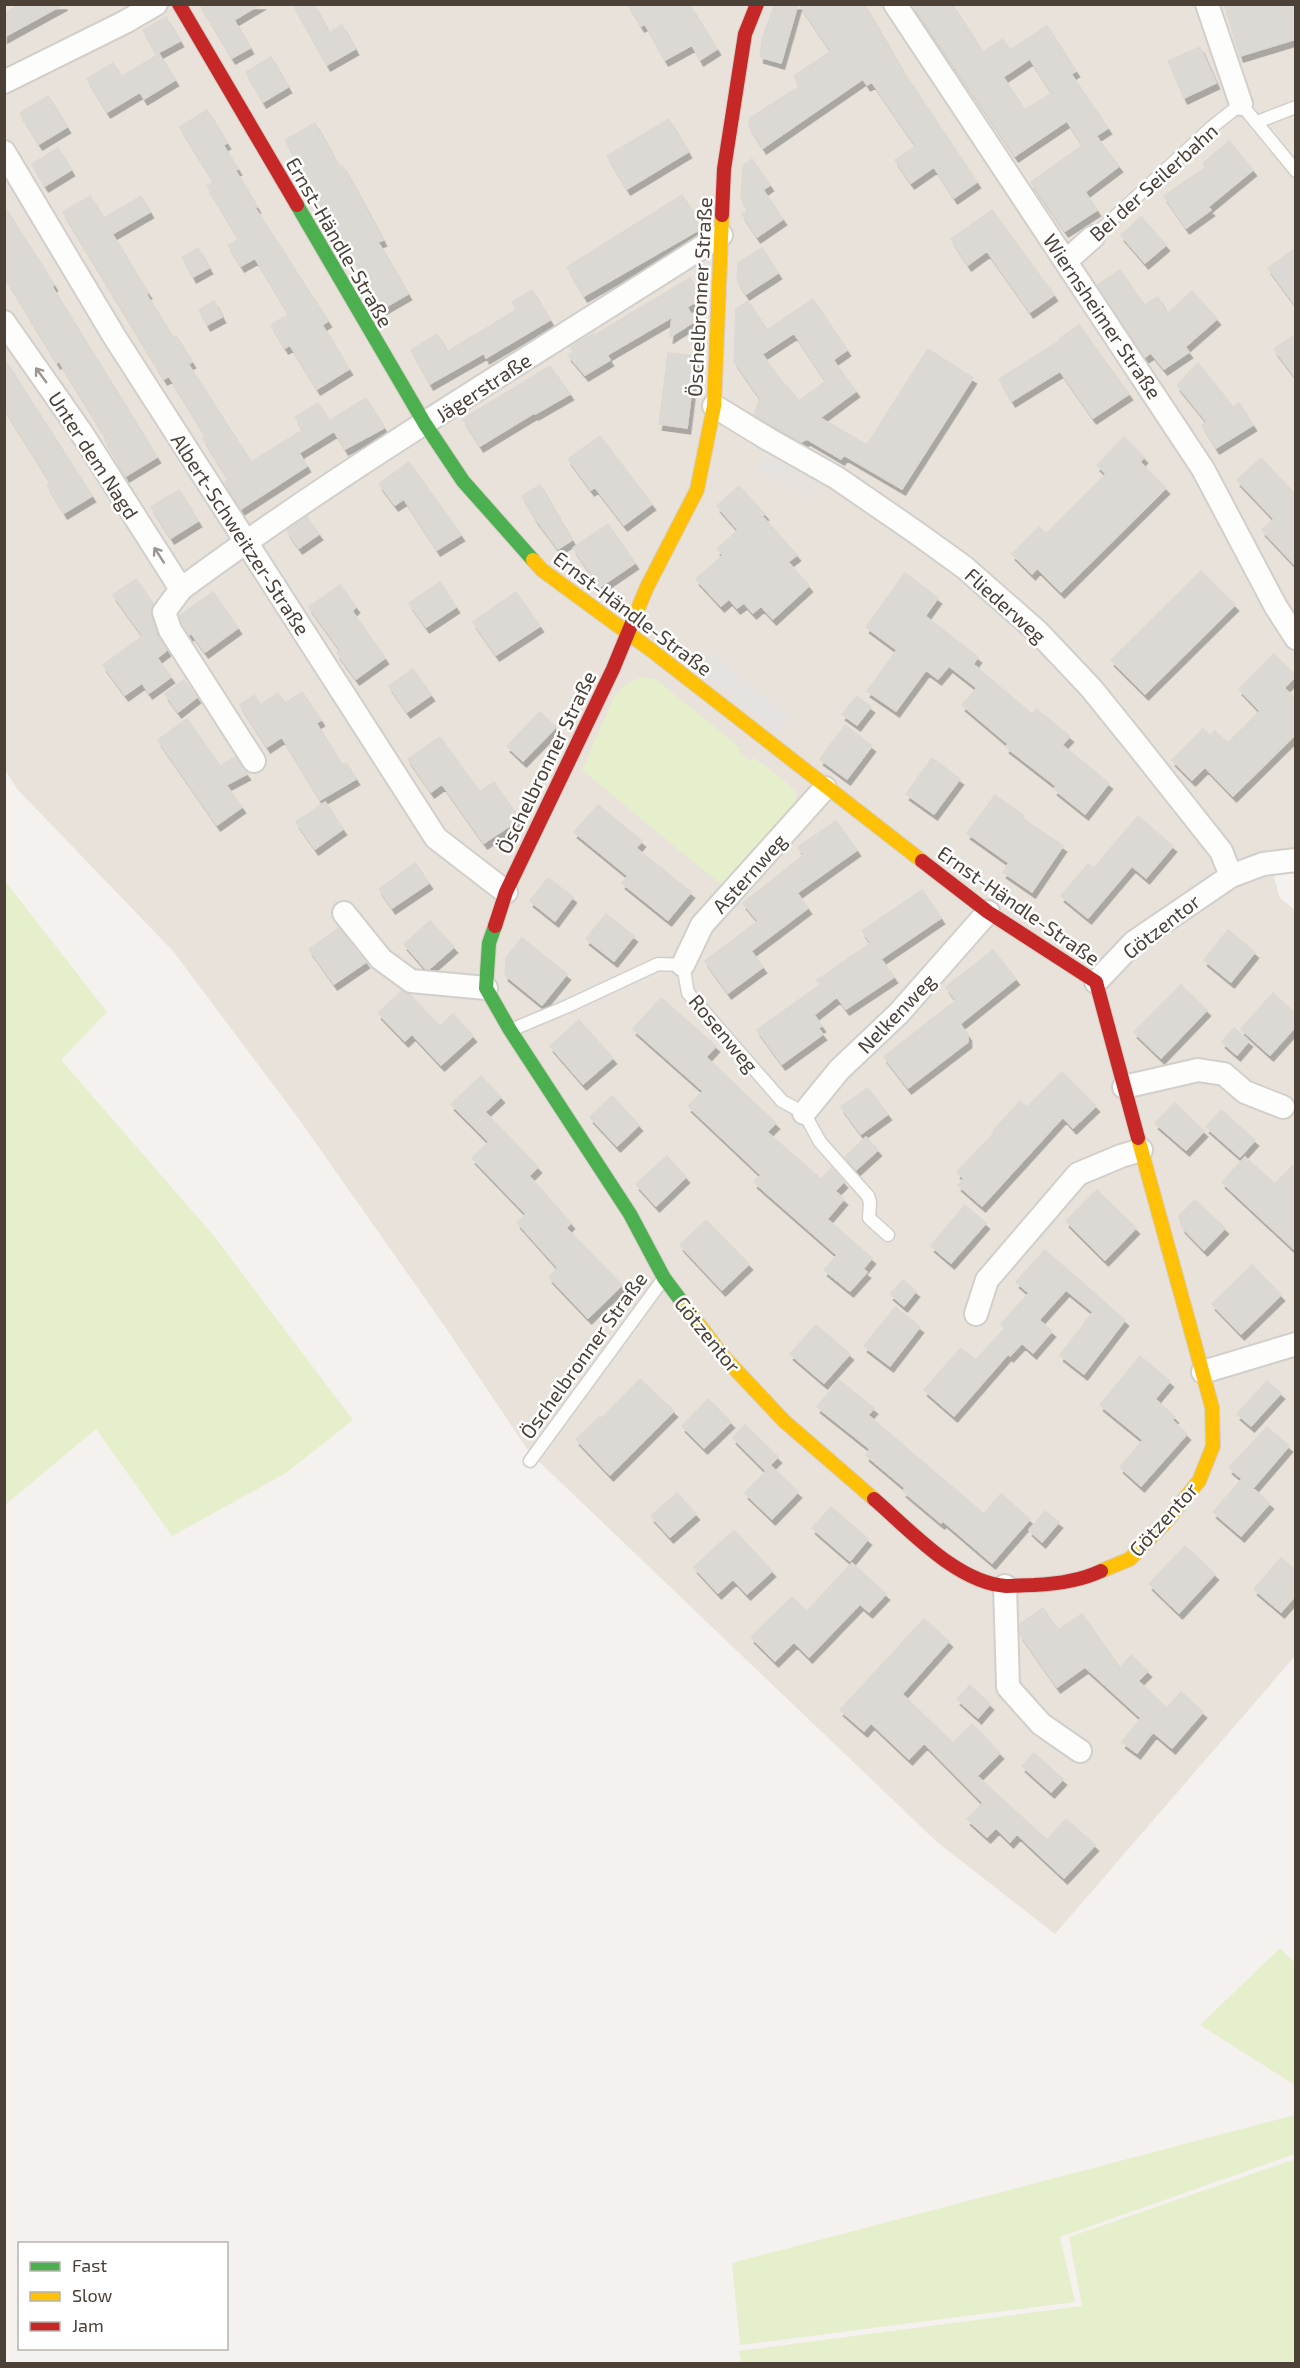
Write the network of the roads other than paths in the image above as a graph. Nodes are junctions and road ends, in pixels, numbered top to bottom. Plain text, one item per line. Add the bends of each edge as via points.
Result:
1 (156, 4) edge
2 (179, 4) edge
3 (757, 4) edge
4 (895, 4) edge
5 (1207, 4) edge
6 (4, 82) edge
7 (1241, 104) junction
8 (1296, 106) edge
9 (1257, 122) junction
10 (4, 152) edge
11 (1296, 171) edge
12 (721, 236) junction
13 (1093, 237) joint
14 (1066, 261) junction
15 (4, 322) edge
16 (714, 406) junction
17 (426, 424) junction
18 (246, 541) junction
19 (181, 589) junction
20 (628, 633) junction
21 (1296, 638) edge
22 (255, 760) dead end
23 (825, 788) junction
24 (1296, 860) edge
25 (1231, 876) junction
26 (506, 892) junction
27 (988, 912) junction
28 (344, 913) dead end
29 (683, 965) junction
30 (1096, 982) junction
31 (486, 988) junction
32 (510, 1030) junction
33 (1124, 1087) junction
34 (1283, 1107) dead end
35 (804, 1113) junction
36 (1141, 1150) junction
37 (888, 1235) dead end
38 (664, 1278) junction
39 (976, 1314) dead end
40 (1296, 1344) edge
41 (1203, 1372) junction
42 (530, 1461) dead end
43 (1005, 1586) junction
44 (1080, 1751) dead end

1 - 6 street
2 - 17 street, Ernst-Händle-Straße
3 - 12 street, Öschelbronner Straße via 745,34 724,169
4 - 14 street, Wiernsheimer Straße
5 - 7 street
7 - 9 lane
7 - 13 lane, Bei der Seilerbahn
8 - 9 lane
9 - 11 lane
10 - 18 street, Albert-Schweitzer-Straße via 114,336
12 - 16 street, Öschelbronner Straße
12 - 17 street, Jägerstraße
13 - 14 street, Bei der Seilerbahn
14 - 21 street, Wiernsheimer Straße via 1203,469
19 -> 15 street, Unter dem Nagd via 81,432
16 - 20 street, Öschelbronner Straße via 697,490
16 - 25 street, Fliederweg via 837,478 964,567 1038,632 1137,745 1221,852
17 - 18 street, Jägerstraße via 369,457
17 - 20 street, Ernst-Händle-Straße via 463,481 542,570
18 - 19 street
18 - 26 street, Albert-Schweitzer-Straße via 436,838
19 - 22 street via 164,612 170,630
20 - 23 street, Ernst-Händle-Straße
20 - 26 street, Öschelbronner Straße
23 - 27 street, Ernst-Händle-Straße
23 - 29 street, Asternweg via 702,925
24 - 25 street, Götzentor via 1263,864
25 - 30 street, Götzentor via 1134,942
26 - 31 street, Öschelbronner Straße via 489,943
27 - 30 street, Ernst-Händle-Straße
27 - 35 street, Nelkenweg via 899,1013 839,1070
28 - 31 street via 381,959 411,981
29 - 32 lane via 658,964
29 - 35 lane, Rosenweg via 688,993 782,1101
30 - 33 street, Götzentor
31 - 32 street, Öschelbronner Straße
32 - 38 street, Öschelbronner Straße via 630,1214
33 - 34 street via 1198,1070 1224,1074 1245,1092
33 - 36 street, Götzentor
35 - 37 lane, Rosenweg via 820,1142 867,1196 869,1218
36 - 39 street via 1078,1174 987,1280
36 - 41 street, Götzentor
38 - 42 lane, Öschelbronner Straße
38 - 43 street, Götzentor via 722,1355 784,1421 954,1568 976,1579
40 - 41 street
41 - 43 street, Götzentor via 1212,1407 1213,1446 1199,1481 1164,1524 1130,1559 1086,1578
43 - 44 street via 1008,1687 1041,1724

